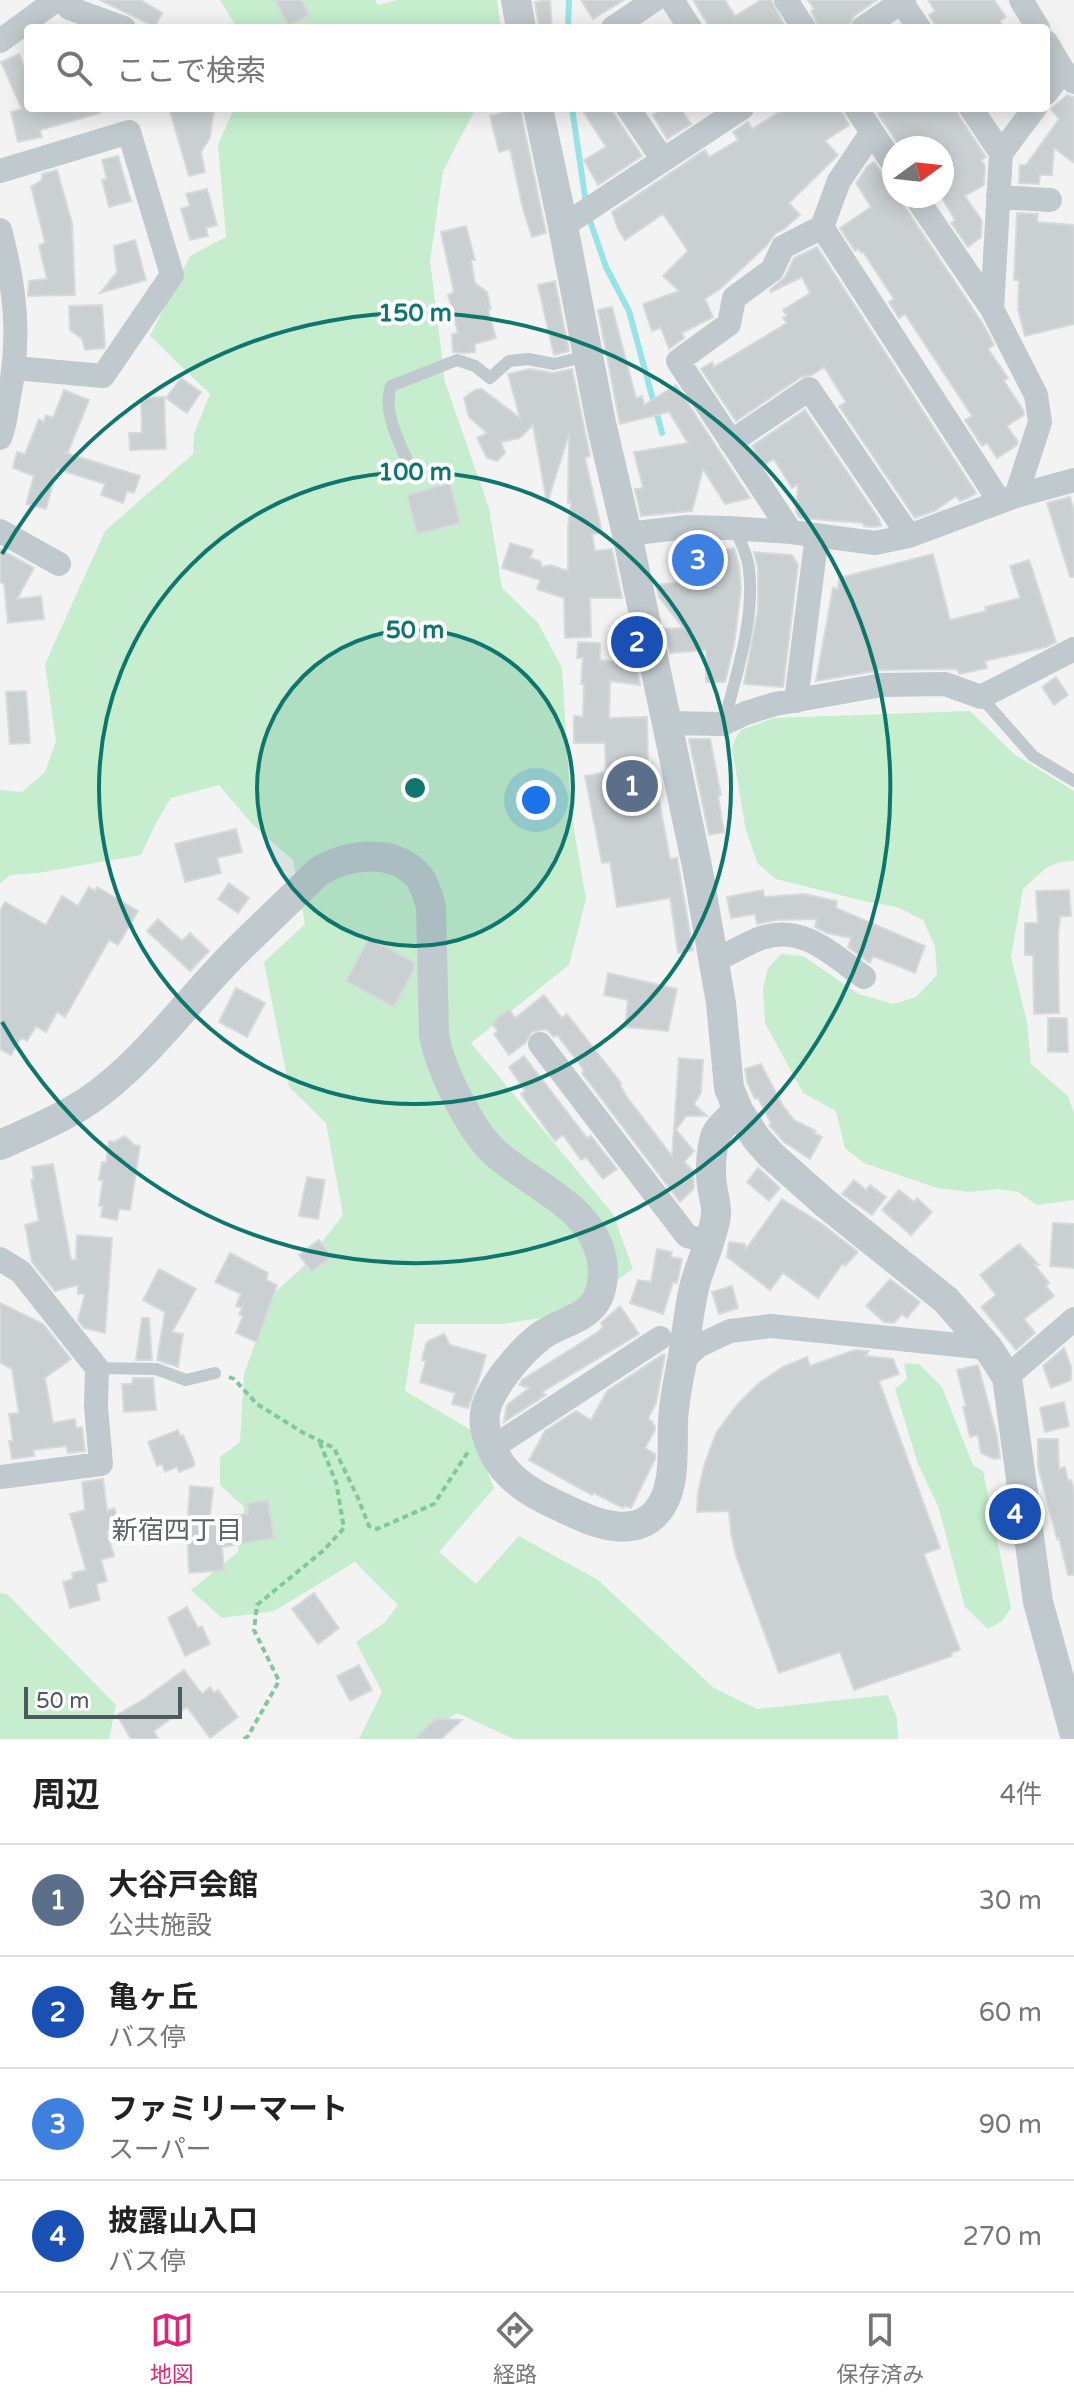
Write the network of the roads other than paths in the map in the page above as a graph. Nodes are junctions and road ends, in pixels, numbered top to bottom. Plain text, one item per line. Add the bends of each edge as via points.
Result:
1 (56, 0) edge
2 (64, 0) edge
3 (516, 0) edge
4 (654, 0) edge
5 (672, 0) edge
6 (786, 0) edge
7 (1021, 0) edge
8 (902, 1) edge
9 (113, 24) edge
10 (520, 24) edge
11 (619, 24) edge
12 (687, 24) edge
13 (801, 24) edge
14 (869, 24) edge
15 (916, 24) edge
16 (1036, 24) edge
17 (0, 41) edge
18 (1050, 48) edge
19 (1069, 76) edge
20 (1050, 90) edge
21 (539, 112) edge
22 (631, 112) edge
23 (736, 112) edge
24 (859, 112) edge
25 (974, 112) edge
26 (1032, 112) edge
27 (872, 132) junction
28 (882, 147) edge
29 (1001, 153) junction
30 (663, 160) junction
31 (0, 171) edge
32 (998, 197) junction
33 (1050, 200) dead end
34 (923, 208) edge
35 (563, 226) junction
36 (822, 227) junction
37 (0, 230) edge
38 (992, 309) junction
39 (587, 356) junction
40 (15, 368) junction
41 (0, 438) edge
42 (731, 442) junction
43 (413, 474) dead end
44 (1074, 480) edge
45 (1008, 499) junction
46 (735, 528) junction
47 (0, 531) edge
48 (791, 532) junction
49 (627, 534) junction
50 (817, 535) junction
51 (909, 536) junction
52 (59, 564) dead end
53 (1074, 649) edge
54 (981, 697) junction
55 (796, 701) junction
56 (666, 723) junction
57 (723, 724) junction
58 (1074, 781) edge
59 (714, 961) junction
60 (864, 977) dead end
61 (540, 1044) dead end
62 (738, 1110) junction
63 (3, 1149) edge
64 (708, 1242) junction
65 (0, 1259) edge
66 (1074, 1319) edge
67 (660, 1338) dead end
68 (988, 1348) junction
69 (682, 1361) junction
70 (97, 1368) junction
71 (215, 1373) road end
72 (1007, 1377) junction
73 (490, 1442) junction
74 (0, 1477) edge
75 (1074, 1732) edge

1 - 17 street
2 - 9 street via 69,8
3 - 10 street
4 - 11 street
5 - 12 street
6 - 13 street
7 - 16 street
8 - 14 street
8 - 15 street
18 - 19 street
19 - 20 street
21 - 35 street
22 - 30 street
23 - 30 street
24 - 27 street
25 - 29 street
26 - 29 street
27 - 28 street
27 - 36 street via 839,181
29 - 32 street
30 - 35 street
31 - 40 street via 129,132 172,275 103,376
32 - 33 street
32 - 38 street
34 - 38 street
35 - 39 street
36 - 42 street via 783,247 772,270 734,298 729,324 678,361
36 - 45 street
37 - 40 street via 16,314
38 - 45 street via 1036,395 1040,422
39 - 43 lane via 554,364 509,361 490,378 457,360 391,386 388,410
39 - 49 street
40 - 41 street
42 - 48 street
42 - 51 street via 809,389
44 - 45 street
45 - 51 street
46 - 48 street
46 - 49 street
46 - 57 lane via 749,568 750,605
47 - 52 street
48 - 50 street
49 - 56 street
50 - 51 street via 875,543
50 - 55 street
53 - 54 street
54 - 55 street via 945,684 882,685
54 - 58 lane via 1033,756
55 - 57 street
56 - 57 street
56 - 59 street
59 - 60 street via 759,939 792,934 810,940
59 - 62 street via 729,1088
61 - 64 street via 687,1236
62 - 64 street via 715,1135 711,1176 716,1214
62 - 68 street via 771,1155 946,1300
63 - 73 street via 113,1082 318,872 333,863 369,856 403,866 418,876 431,907 434,1035 448,1078 487,1145 587,1224 603,1264 597,1300 586,1312 543,1334 510,1369 486,1408
64 - 69 street
65 - 70 street via 21,1272
66 - 72 street
67 - 73 street
68 - 69 street via 771,1326 730,1331 698,1346
68 - 72 street
69 - 73 street via 674,1402 671,1476 665,1500 653,1517 617,1527 585,1518 522,1486 508,1474
70 - 71 lane via 156,1369 186,1380
70 - 74 street via 101,1464
72 - 75 street via 1035,1589

